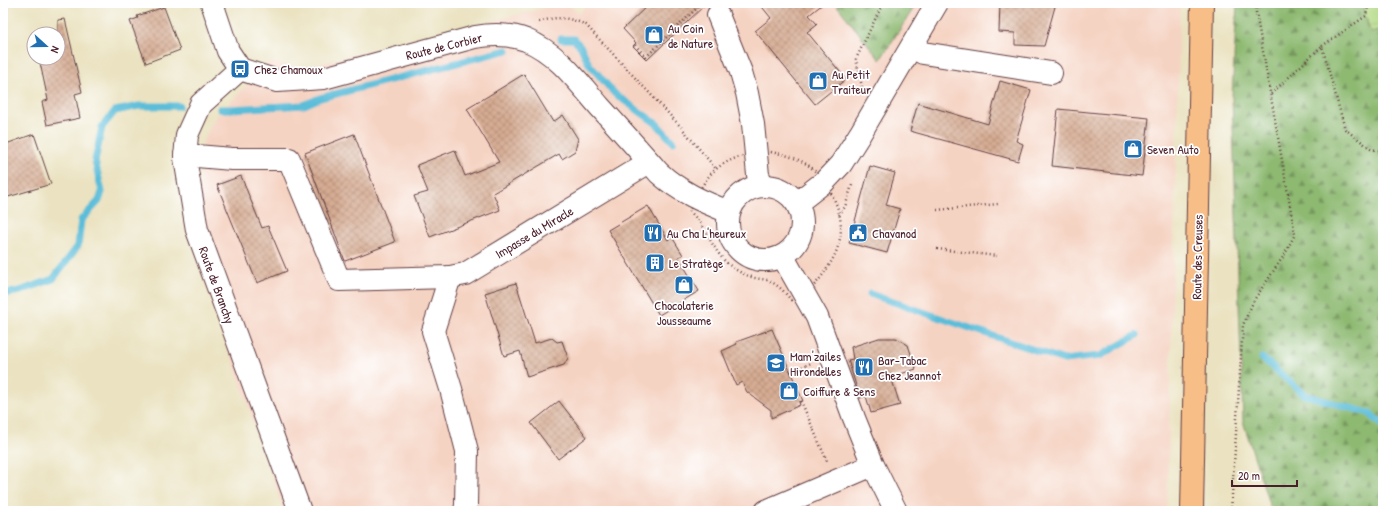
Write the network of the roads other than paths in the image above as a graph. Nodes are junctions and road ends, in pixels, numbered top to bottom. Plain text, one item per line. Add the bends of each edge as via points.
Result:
1 (212, 3) edge
2 (937, 3) edge
3 (1202, 3) edge
4 (718, 15) dead end
5 (912, 47) junction
6 (240, 69) junction
7 (1051, 74) dead end
8 (185, 155) junction
9 (649, 162) junction
10 (763, 186) junction
11 (797, 203) junction
12 (729, 212) junction
13 (783, 257) junction
14 (450, 277) junction
15 (873, 465) junction
16 (300, 511) edge
17 (465, 511) edge
18 (766, 511) edge
19 (896, 511) edge
20 (1192, 511) edge

1 - 6 street via 228,51
2 - 5 street
3 - 20 main road, Route des Creuses
4 - 10 street via 747,93 758,175
5 - 7 street via 923,53
5 - 11 street via 841,164 824,182
6 - 8 street, Route de Branchy via 201,104 187,135
6 - 9 street, Route de Corbier via 278,81 324,78 475,37 511,36 539,47 563,65
8 - 14 street, Impasse du Miracle via 232,159 289,159 339,280
8 - 16 street, Route de Branchy via 197,230
9 - 12 street, Route de Corbier via 669,182 695,199
9 - 14 street, Impasse du Miracle via 465,274
10 - 11 street via 776,187 788,193
10 - 12 street via 748,189 736,199
11 - 13 street via 803,220 800,237 793,249
12 - 13 street via 727,227 732,241 741,252 754,259 768,261
13 - 15 street via 817,318
14 - 17 street via 433,331 467,451
15 - 18 street
15 - 19 street

